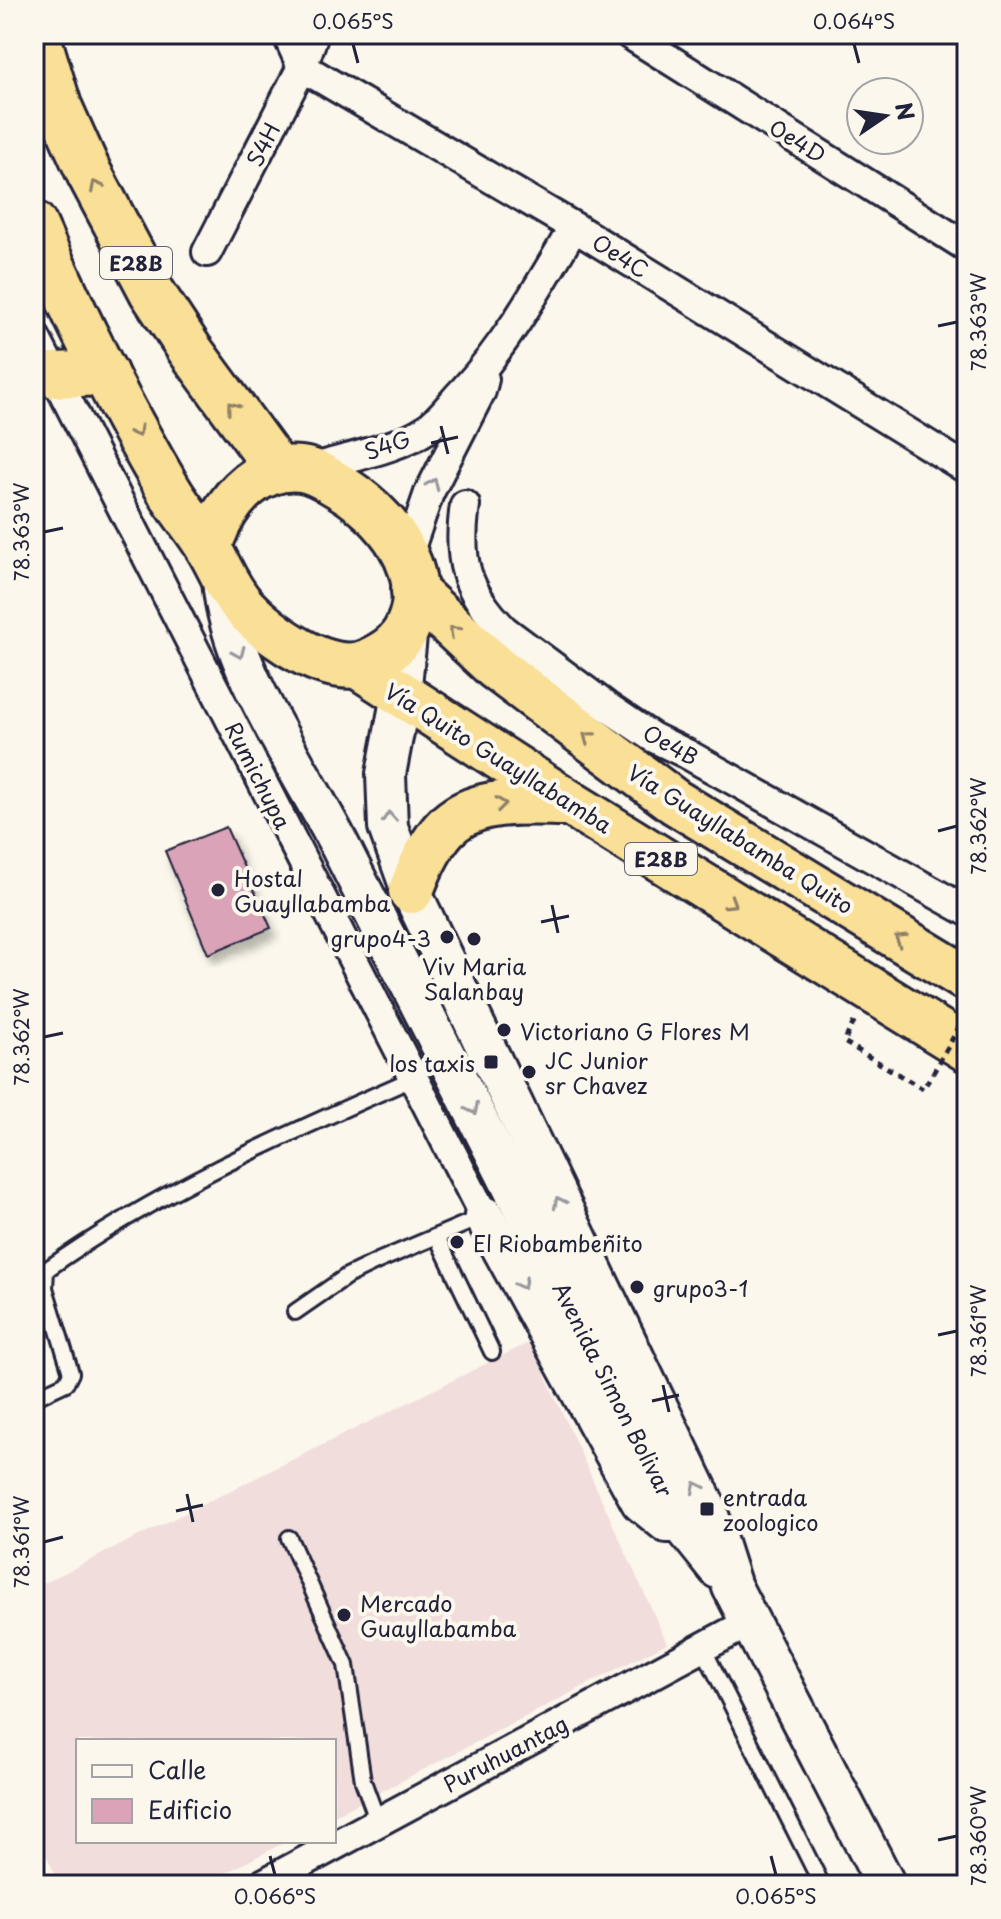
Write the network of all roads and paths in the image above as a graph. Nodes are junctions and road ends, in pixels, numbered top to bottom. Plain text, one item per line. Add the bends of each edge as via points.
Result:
1 (37, 34) edge
2 (287, 34) edge
3 (314, 34) edge
4 (629, 34) edge
5 (302, 67) junction
6 (34, 224) edge
7 (574, 227) junction
8 (967, 247) edge
9 (207, 252) dead end
10 (34, 335) edge
11 (487, 366) junction
12 (105, 373) junction
13 (55, 375) junction
14 (967, 469) edge
15 (294, 470) junction
16 (465, 505) dead end
17 (216, 563) junction
18 (410, 592) junction
19 (358, 666) junction
20 (401, 695) junction
21 (570, 803) junction
22 (411, 891) junction
23 (967, 911) edge
24 (967, 979) edge
25 (967, 1013) edge
26 (856, 1018) dead end
27 (944, 1063) edge
28 (414, 1078) junction
29 (484, 1216) junction
30 (437, 1237) junction
31 (295, 1312) dead end
32 (492, 1352) dead end
33 (34, 1398) edge
34 (681, 1523) junction
35 (289, 1538) dead end
36 (732, 1587) junction
37 (750, 1622) junction
38 (702, 1646) junction
39 (378, 1822) junction
40 (261, 1885) edge
41 (822, 1885) edge
42 (886, 1885) edge

15 -> 1 highway, E28B via 190,350 152,292 77,147
2 - 5 street
3 - 5 street, S4H
4 - 8 street, Oe4D
5 - 7 street, Oe4C
5 - 9 street, S4H
6 - 12 highway, E28B
7 - 11 street, S4G
7 - 14 street, Oe4C
10 - 13 street, Rumichupa
11 - 15 street, S4G via 425,430 398,443
18 -> 11 street, S4G via 429,493 481,391
12 - 13 highway
12 -> 17 highway, E28B via 168,490
13 - 28 street, Rumichupa
15 - 17 highway via 247,486 232,500 221,515
15 - 18 highway, E28B via 365,504 395,535
16 - 23 street, Oe4B via 464,565 471,589 504,630 652,737
17 - 19 highway, E28B via 251,615 280,638 311,656
17 -> 34 main road, Avenida Simon Bolivar via 235,644 257,693 346,858
18 - 19 highway via 388,651
18 - 20 main road, Avenida Simon Bolivar
24 -> 18 highway, Vía Guayllabamba Quito / E28B via 675,802 496,668
19 - 20 highway, Vía Quito Guayllabamba / E28B
20 - 21 highway, Vía Quito Guayllabamba / E28B
22 -> 20 main road, Avenida Simon Bolivar via 388,827 386,774
22 -> 21 highway via 423,859 452,821 491,805
21 -> 27 highway, Vía Quito Guayllabamba / E28B
36 -> 22 main road, Avenida Simon Bolivar via 707,1509
25 - 27 path, bridge
26 - 27 path via 844,1042 923,1089
28 - 29 street, Rumichupa
28 - 33 lane via 229,1160 134,1212 46,1270 45,1288 71,1373 66,1383
29 - 30 lane
29 -> 34 main road via 641,1502 667,1523
30 - 31 lane via 347,1276
30 - 32 lane
34 - 36 main road, Avenida Simon Bolivar
35 - 39 lane via 346,1665 363,1781
36 - 37 main road, Avenida Simon Bolivar
37 - 38 street, Puruhuantag
37 - 42 main road, Avenida Simon Bolivar
38 - 39 street, Puruhuantag
38 - 41 lane
39 - 40 street, Puruhuantag

